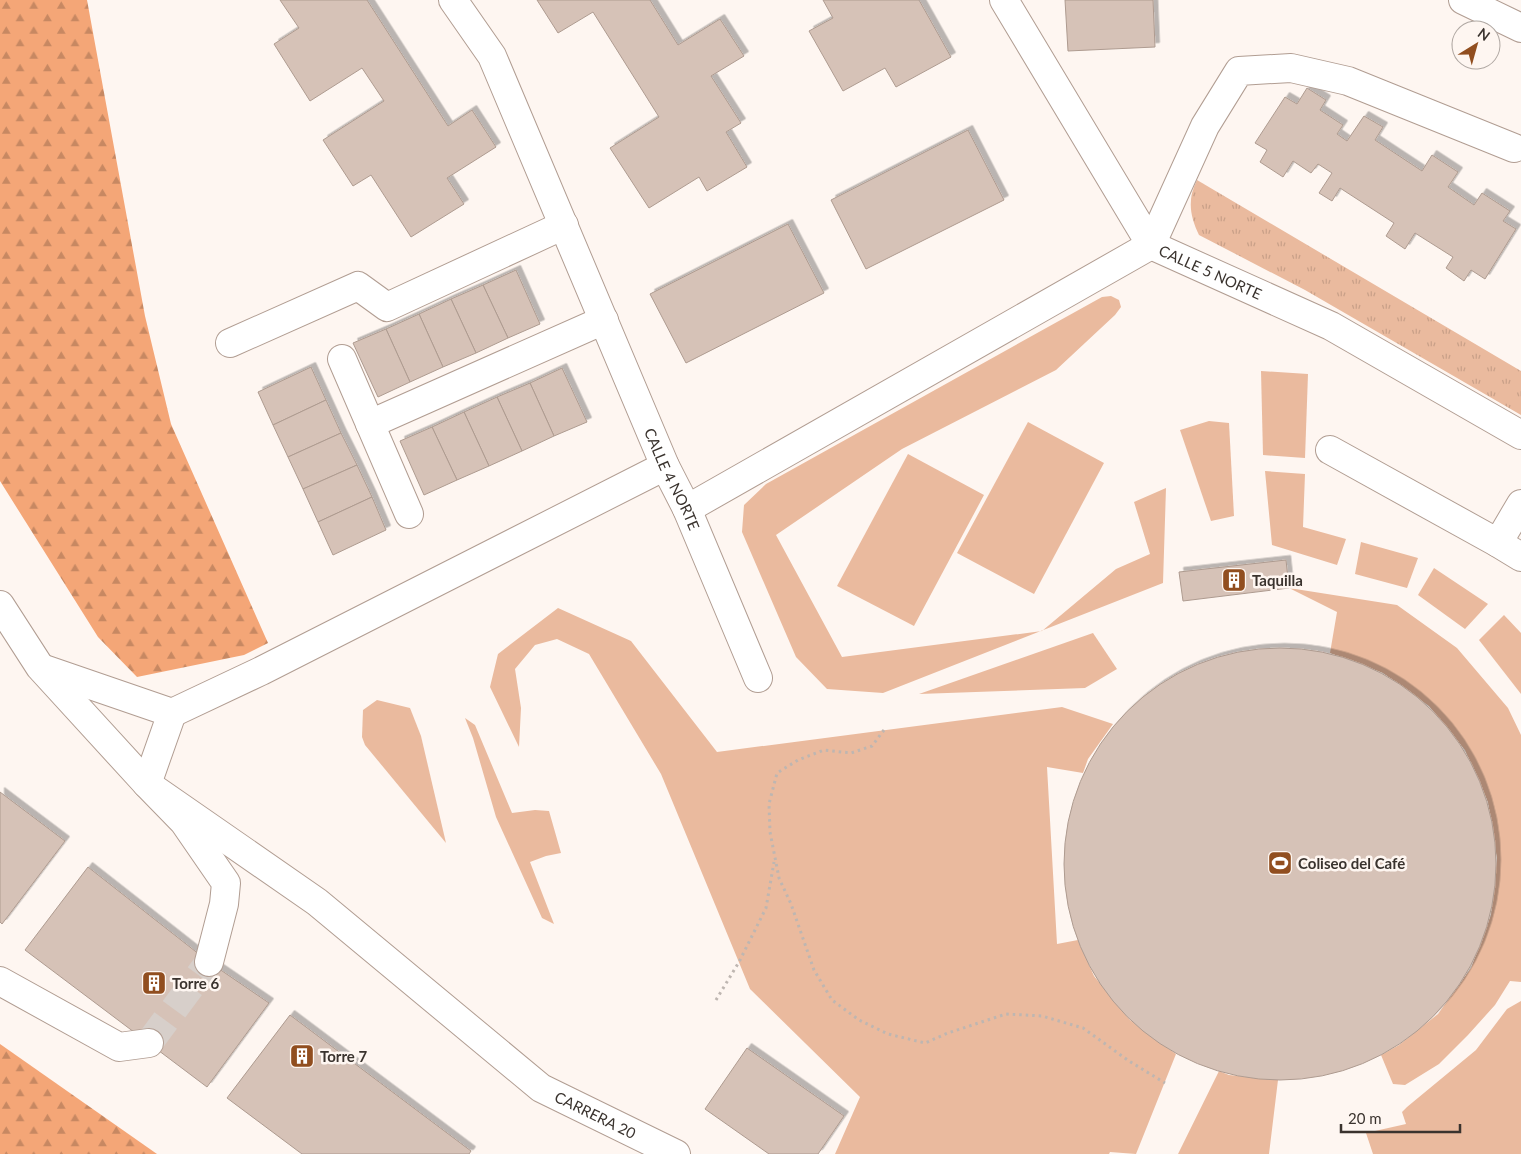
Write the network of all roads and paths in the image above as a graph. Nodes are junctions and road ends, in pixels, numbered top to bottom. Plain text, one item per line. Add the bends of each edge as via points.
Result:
1 (453, 0) edge
2 (1004, 0) edge
3 (1463, 0) edge
4 (1521, 28) edge
5 (1514, 148) dead end
6 (564, 225) junction
7 (1151, 245) junction
8 (604, 320) junction
9 (230, 343) dead end
10 (342, 359) dead end
11 (370, 424) junction
12 (1521, 435) edge
13 (1330, 450) dead end
14 (665, 466) junction
15 (1521, 504) edge
16 (687, 509) junction
17 (409, 514) dead end
18 (1498, 543) junction
19 (1521, 557) edge
20 (0, 605) edge
21 (40, 668) junction
22 (758, 678) dead end
23 (172, 713) junction
24 (884, 730) dead end
25 (148, 784) junction
26 (775, 859) junction
27 (209, 962) tunnel mouth
28 (0, 980) edge
29 (716, 1000) dead end
30 (149, 1043) dead end
31 (1165, 1084) dead end
32 (676, 1154) edge

1 - 6 street, CALLE 4 NORTE via 492,56
2 - 7 street, CALLE 5 NORTE
3 - 4 street
5 - 7 street via 1348,81 1291,68 1239,71 1204,126
6 - 8 street, CALLE 4 NORTE
6 - 9 street via 387,307 358,286
7 - 12 street, CALLE 5 NORTE via 1331,326
7 - 16 street
8 - 11 street
8 - 14 street, CALLE 4 NORTE
10 - 11 street
11 - 17 street
13 - 18 street
14 - 16 street, CALLE 4 NORTE
14 - 23 street
15 - 18 street
16 - 22 street, CALLE 4 NORTE
18 - 19 street
20 - 21 street
21 - 23 street
21 - 25 street
23 - 25 street
24 - 26 path via 872,746 851,753 824,750 777,773 769,804
25 - 27 street via 184,822 226,883
25 - 32 street, CARRERA 20 via 317,902 541,1088
26 - 29 path via 766,908 740,962
26 - 31 path via 779,878 814,970 832,1000 859,1020 888,1034 925,1043 948,1032 1006,1014 1042,1016 1083,1028
28 - 30 street via 119,1047

